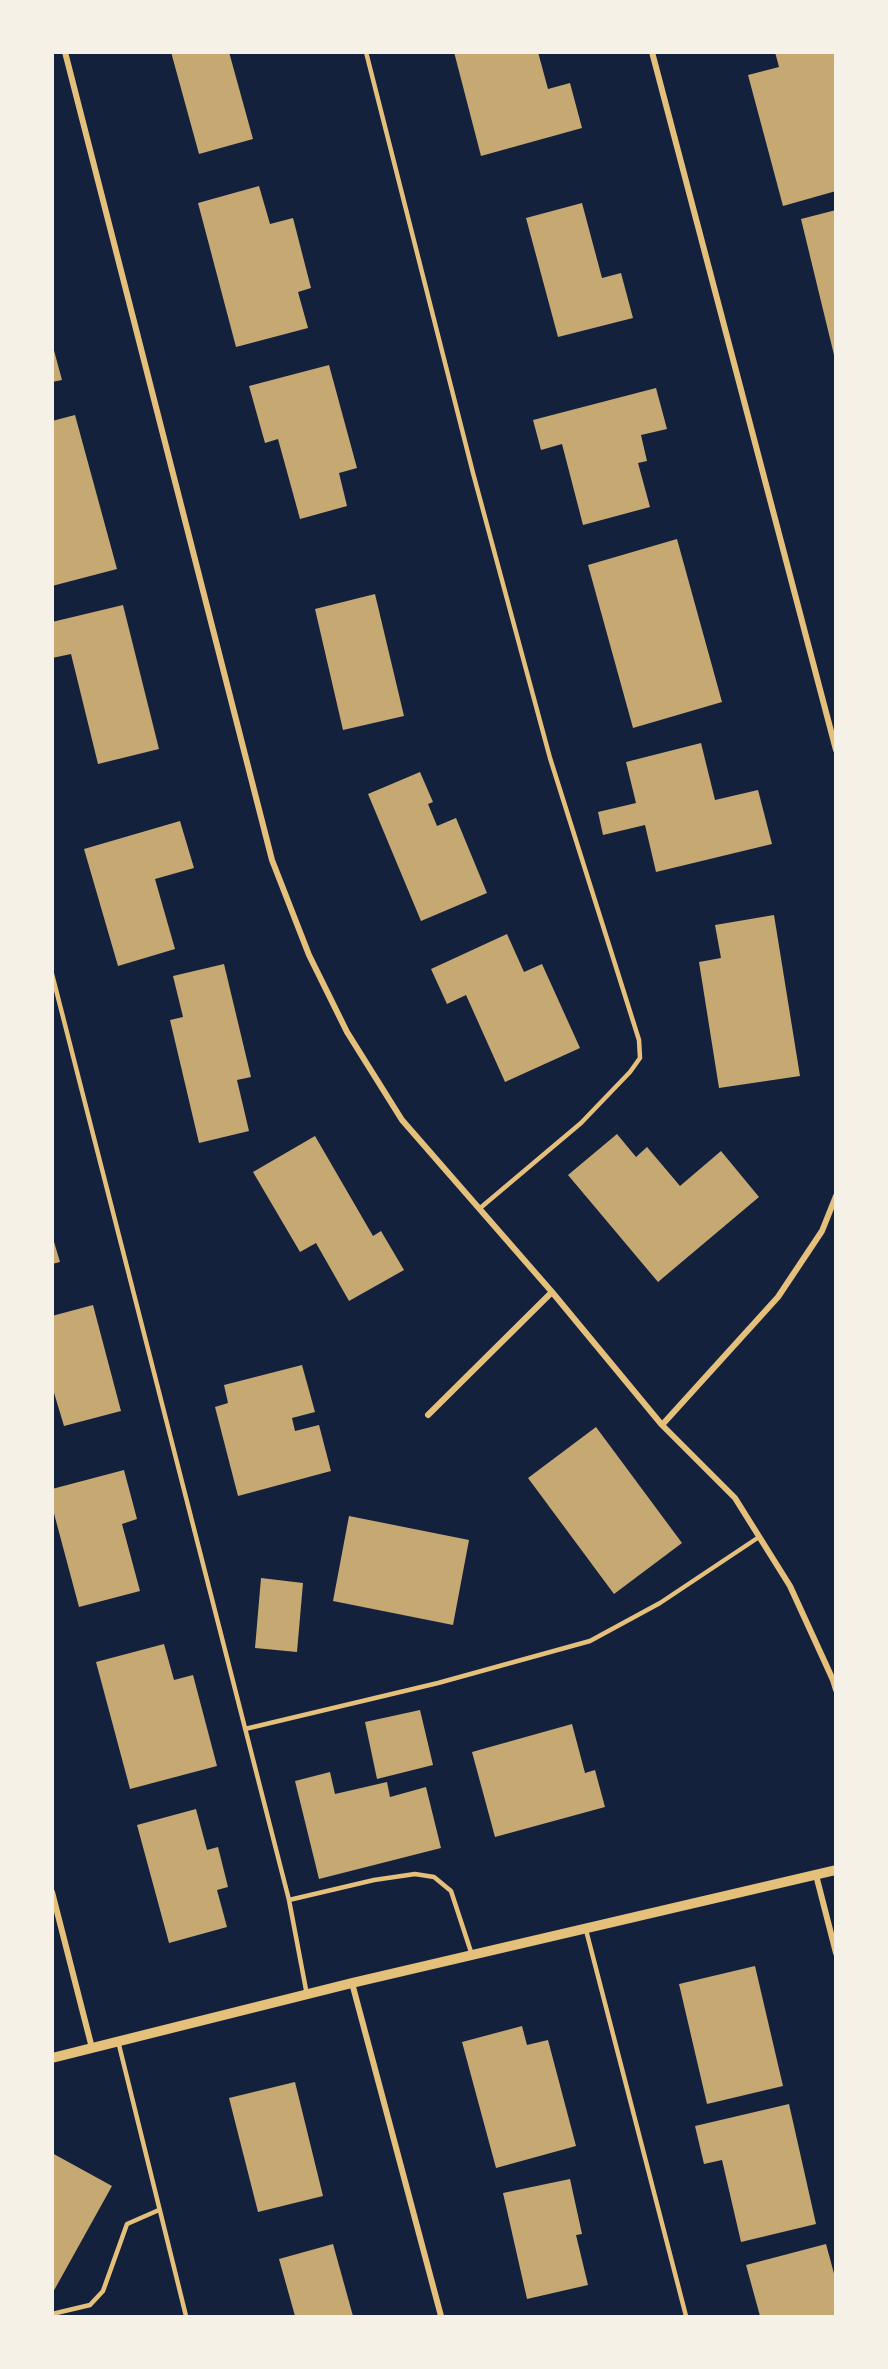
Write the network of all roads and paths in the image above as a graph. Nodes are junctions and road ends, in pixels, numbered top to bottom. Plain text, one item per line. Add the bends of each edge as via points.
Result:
1 (65, 52) edge
2 (366, 52) edge
3 (652, 52) edge
4 (836, 750) edge
5 (52, 974) edge
6 (836, 1196) edge
7 (479, 1209) junction
8 (552, 1292) junction
9 (428, 1415) dead end
10 (662, 1425) junction
11 (759, 1537) junction
12 (836, 1690) edge
13 (245, 1729) junction
14 (836, 1870) edge
15 (816, 1875) junction
16 (52, 1892) edge
17 (289, 1900) junction
18 (586, 1929) junction
19 (836, 1953) edge
20 (472, 1956) junction
21 (352, 1983) junction
22 (307, 1995) junction
23 (118, 2042) junction
24 (92, 2048) junction
25 (52, 2058) edge
26 (159, 2210) junction
27 (52, 2314) edge
28 (186, 2316) edge
29 (441, 2316) edge
30 (686, 2316) edge

1 - 7 street via 272,860 309,955 347,1032 402,1120
2 - 7 lane via 472,473 550,758 639,1040 640,1058 622,1080 581,1123
3 - 4 street
5 - 13 lane
6 - 10 street via 822,1231 778,1297
7 - 8 street
8 - 9 street
8 - 10 street
10 - 11 street via 735,1498
11 - 12 street via 790,1586
11 - 13 lane via 660,1603 590,1641 438,1683
13 - 17 lane
14 - 15 street
15 - 18 street
15 - 19 street
16 - 24 street
17 - 20 lane via 374,1880 415,1874 434,1877 451,1891
17 - 22 lane
18 - 20 street
18 - 30 lane
20 - 21 street
21 - 22 street
21 - 29 street
22 - 23 street
23 - 24 street
23 - 26 lane
24 - 25 street
26 - 27 lane via 127,2224 103,2291 90,2304
26 - 28 lane

